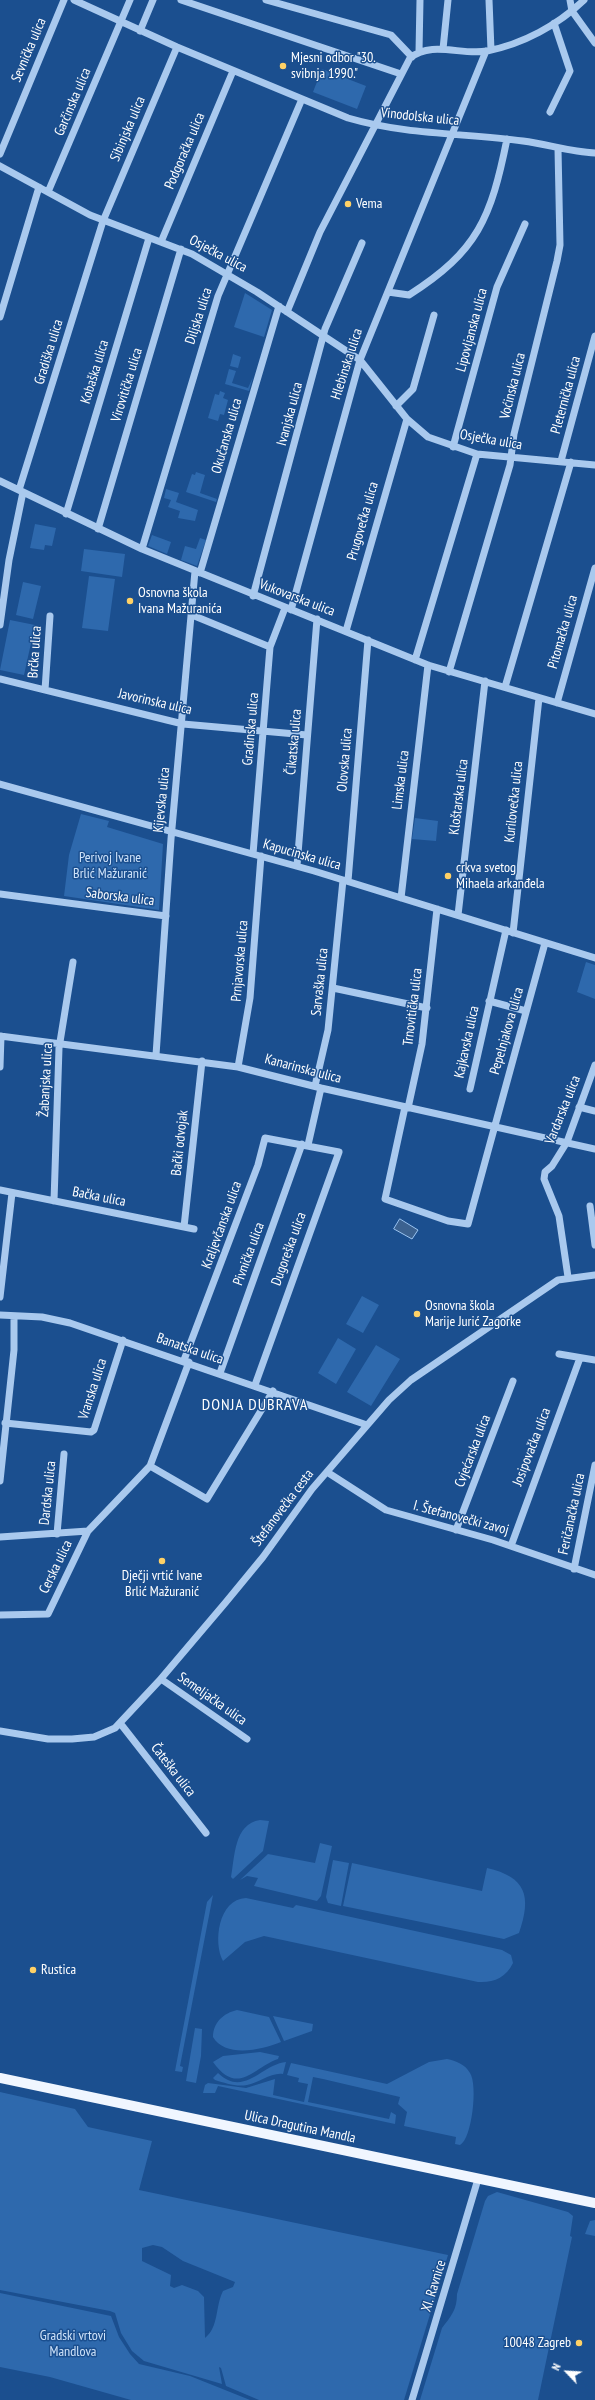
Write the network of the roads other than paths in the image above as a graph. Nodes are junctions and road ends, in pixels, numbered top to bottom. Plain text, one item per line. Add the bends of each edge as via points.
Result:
1 (64, 0) edge
2 (74, 0) edge
3 (130, 0) edge
4 (153, 0) edge
5 (181, 0) edge
6 (266, 0) edge
7 (420, 0) edge
8 (448, 0) edge
9 (489, 0) edge
10 (570, 0) edge
11 (584, 0) edge
12 (83, 2) edge
13 (289, 3) edge
14 (572, 11) junction
15 (122, 22) junction
16 (554, 23) junction
17 (140, 31) junction
18 (595, 43) edge
19 (177, 48) junction
20 (443, 49) junction
21 (488, 50) junction
22 (419, 52) junction
23 (412, 57) junction
24 (233, 71) junction
25 (401, 74) junction
26 (302, 99) junction
27 (550, 112) dead end
28 (375, 126) junction
29 (452, 135) junction
30 (507, 140) junction
31 (558, 149) junction
32 (595, 153) edge
33 (0, 154) edge
34 (0, 166) edge
35 (39, 187) junction
36 (48, 192) junction
37 (103, 221) junction
38 (525, 224) dead end
39 (149, 238) junction
40 (161, 242) junction
41 (362, 243) dead end
42 (182, 249) junction
43 (228, 274) junction
44 (388, 292) junction
45 (279, 306) junction
46 (287, 312) junction
47 (434, 314) dead end
48 (0, 317) edge
49 (324, 336) junction
50 (595, 336) edge
51 (360, 360) junction
52 (396, 406) junction
53 (406, 419) junction
54 (453, 447) junction
55 (477, 454) junction
56 (511, 458) junction
57 (561, 461) junction
58 (571, 462) junction
59 (595, 465) edge
60 (0, 482) edge
61 (21, 491) junction
62 (66, 514) junction
63 (98, 529) junction
64 (142, 549) junction
65 (595, 568) edge
66 (198, 572) junction
67 (253, 596) junction
68 (288, 609) junction
69 (192, 615) junction
70 (50, 616) dead end
71 (317, 619) junction
72 (0, 624) edge
73 (346, 631) junction
74 (368, 640) junction
75 (270, 647) junction
76 (415, 660) junction
77 (428, 666) junction
78 (449, 672) junction
79 (0, 679) edge
80 (485, 681) junction
81 (505, 687) junction
82 (45, 690) junction
83 (539, 698) junction
84 (557, 703) junction
85 (595, 714) edge
86 (183, 724) junction
87 (264, 730) junction
88 (307, 735) junction
89 (0, 784) edge
90 (172, 832) junction
91 (253, 854) junction
92 (261, 856) junction
93 (297, 866) junction
94 (346, 881) junction
95 (0, 894) edge
96 (401, 898) junction
97 (437, 909) junction
98 (458, 915) junction
99 (166, 916) junction
100 (509, 932) junction
101 (545, 943) junction
102 (595, 958) edge
103 (73, 962) dead end
104 (333, 988) junction
105 (489, 1001) junction
106 (427, 1008) junction
107 (526, 1011) junction
108 (0, 1036) edge
109 (60, 1042) junction
110 (156, 1055) junction
111 (202, 1061) junction
112 (595, 1065) edge
113 (0, 1067) edge
114 (238, 1067) junction
115 (318, 1087) junction
116 (470, 1089) dead end
117 (580, 1107) junction
118 (406, 1108) junction
119 (595, 1111) edge
120 (495, 1126) junction
121 (567, 1142) junction
122 (305, 1144) junction
123 (595, 1149) edge
124 (0, 1190) edge
125 (12, 1193) junction
126 (54, 1201) junction
127 (590, 1206) dead end
128 (468, 1224) joint
129 (184, 1227) junction
130 (194, 1229) dead end
131 (595, 1245) edge
132 (595, 1275) edge
133 (568, 1277) junction
134 (0, 1297) edge
135 (0, 1315) edge
136 (14, 1316) junction
137 (123, 1340) junction
138 (560, 1354) dead end
139 (580, 1358) junction
140 (595, 1360) edge
141 (186, 1361) junction
142 (220, 1373) junction
143 (513, 1380) dead end
144 (255, 1385) junction
145 (273, 1391) junction
146 (5, 1423) junction
147 (367, 1425) junction
148 (64, 1454) dead end
149 (595, 1465) edge
150 (150, 1466) junction
151 (327, 1472) junction
152 (0, 1481) edge
153 (456, 1530) junction
154 (88, 1531) junction
155 (57, 1534) junction
156 (0, 1537) edge
157 (511, 1546) junction
158 (574, 1569) junction
159 (595, 1575) edge
160 (0, 1615) edge
161 (161, 1679) junction
162 (120, 1723) junction
163 (0, 1731) edge
164 (247, 1739) dead end
165 (206, 1832) dead end
166 (0, 2078) edge
167 (478, 2179) junction
168 (595, 2203) edge
169 (412, 2400) edge

1 - 33 street, Sevnička ulica
2 - 12 street, Vinodolska ulica
3 - 15 street, Garčinska ulica
4 - 17 street
5 - 25 street
6 - 13 street
7 - 22 street
8 - 20 street
9 - 21 street
10 - 14 street
11 - 14 street
12 - 15 street, Vinodolska ulica
13 - 23 street via 391,35
14 - 16 street
14 - 18 street
15 - 17 street, Vinodolska ulica
15 - 36 street, Garčinska ulica
16 - 21 street via 536,33
16 - 27 street via 570,71
17 - 19 street, Vinodolska ulica
19 - 24 street, Vinodolska ulica
19 - 37 street, Sibinjska ulica
20 - 21 street
20 - 22 street
21 - 29 street, Hlebinska ulica
22 - 23 street
23 - 25 street
24 - 26 street, Vinodolska ulica
24 - 40 street, Podgoračka ulica
25 - 28 street
26 - 28 street, Vinodolska ulica
26 - 43 street, Diljska ulica
28 - 29 street, Vinodolska ulica via 406,132
28 - 46 street via 320,232
29 - 30 street, Vinodolska ulica
29 - 44 street, Hlebinska ulica
30 - 31 street, Vinodolska ulica
30 - 44 street via 491,202 478,230 462,255 443,273 409,295
31 - 32 street, Vinodolska ulica
31 - 56 street, Voćinska ulica via 559,250 514,434
34 - 35 street, Osječka ulica
35 - 36 street, Osječka ulica
35 - 48 street
36 - 37 street, Osječka ulica
37 - 39 street, Osječka ulica
37 - 61 street, Gradiška ulica
38 - 54 street, Lipovljanska ulica via 497,287
39 - 40 street, Osječka ulica
39 - 62 street, Kobaška ulica
40 - 42 street, Osječka ulica
41 - 49 street, Ivanjska ulica
42 - 43 street, Osječka ulica
42 - 63 street, Virovitička ulica
43 - 45 street, Osječka ulica
43 - 64 street, Diljska ulica via 218,296
44 - 51 street, Hlebinska ulica
45 - 46 street, Osječka ulica
45 - 66 street, Okučanska ulica
46 - 49 street, Osječka ulica
47 - 52 street via 413,389
49 - 51 street, Osječka ulica
49 - 67 street, Ivanjska ulica
50 - 57 street, Pleternička ulica
51 - 52 street, Osječka ulica
51 - 68 street, Hlebinska ulica
52 - 53 street, Osječka ulica
53 - 54 street, Osječka ulica via 424,434
53 - 73 street, Prugovečka ulica
54 - 55 street, Osječka ulica
55 - 56 street, Osječka ulica
55 - 76 street
56 - 57 street, Osječka ulica
56 - 78 street, Voćinska ulica
57 - 58 street, Osječka ulica
58 - 59 street, Osječka ulica
58 - 81 street
60 - 61 street, Vukovarska ulica
61 - 62 street, Vukovarska ulica
61 - 72 street, Gradiška ulica
62 - 63 street, Vukovarska ulica
63 - 64 street, Vukovarska ulica
64 - 66 street, Vukovarska ulica
65 - 84 street, Pitomačka ulica
66 - 67 street, Vukovarska ulica
66 - 69 street, Kijevska ulica
67 - 68 street, Vukovarska ulica
68 - 71 street, Vukovarska ulica
68 - 75 street, Gradinska ulica
69 - 75 street
69 - 86 street, Kijevska ulica
70 - 82 street, Brčka ulica
71 - 73 street, Vukovarska ulica
71 - 88 street, Čikatska ulica
73 - 74 street, Vukovarska ulica
74 - 76 street, Vukovarska ulica
74 - 94 street, Olovska ulica
75 - 87 street, Gradinska ulica
76 - 77 street, Vukovarska ulica
77 - 78 street, Vukovarska ulica
77 - 96 street, Limska ulica
78 - 80 street, Vukovarska ulica
79 - 82 street, Javorinska ulica
80 - 81 street, Vukovarska ulica
80 - 98 street, Kloštarska ulica
81 - 83 street, Vukovarska ulica
82 - 86 street, Javorinska ulica
83 - 84 street, Vukovarska ulica
83 - 100 street, Kurilovečka ulica
84 - 85 street, Vukovarska ulica
86 - 87 street, Javorinska ulica
86 - 90 street, Kijevska ulica
87 - 88 street, Javorinska ulica
87 - 91 street, Gradinska ulica
88 - 93 street, Čikatska ulica
89 - 90 street, Kapucinska ulica
90 - 91 street, Kapucinska ulica
90 - 99 street, Kijevska ulica
91 - 92 street, Kapucinska ulica
92 - 93 street, Kapucinska ulica
92 - 114 street, Prnjavorska ulica via 250,998
93 - 94 street, Kapucinska ulica
94 - 96 street, Kapucinska ulica
94 - 104 street, Sarvaška ulica
95 - 99 street, Saborska ulica
96 - 97 street, Kapucinska ulica
97 - 98 street, Kapucinska ulica
97 - 106 street, Trnovitička ulica
98 - 100 street, Kapucinska ulica
99 - 110 street, Kijevska ulica
100 - 101 street, Kapucinska ulica
100 - 105 street, Kajkavska ulica
101 - 102 street, Kapucinska ulica
101 - 107 street, Pepelnjakova ulica
103 - 109 street, Žabanjska ulica
104 - 106 street
104 - 115 street, Sarvaška ulica
105 - 107 street, Kajkavska ulica
105 - 116 street, Kajkavska ulica
106 - 118 street, Trnovitička ulica via 422,1044
107 - 120 street, Pepelnjakova ulica
108 - 109 street, Kanarinska ulica
108 - 113 street
109 - 110 street, Kanarinska ulica
109 - 126 street, Žabanjska ulica
110 - 111 street, Kanarinska ulica
111 - 114 street, Kanarinska ulica
111 - 129 street, Bački odvojak
112 - 117 street, Vardarska ulica
114 - 115 street, Kanarinska ulica
115 - 118 street, Kanarinska ulica
115 - 122 street, Pivnička ulica
117 - 119 street
117 - 121 street, Vardarska ulica
118 - 120 street, Kanarinska ulica
118 - 128 street, Trnovitička ulica via 385,1199 448,1221
120 - 121 street, Kanarinska ulica
120 - 128 street, Pepelnjakova ulica
121 - 123 street, Kanarinska ulica
121 - 133 street, Vardarska ulica via 544,1179 559,1216
122 - 141 street, Kraljevčanska ulica via 265,1138
122 - 142 street, Pivnička ulica
122 - 144 street, Dugoreška ulica via 339,1152
124 - 125 street, Bačka ulica
125 - 126 street, Bačka ulica
125 - 134 street
126 - 129 street, Bačka ulica
127 - 131 street
129 - 130 street, Bačka ulica
132 - 133 street, Štefanovečka cesta
133 - 147 street, Štefanovečka cesta via 544,1288 412,1380 389,1400
135 - 136 street, Banatska ulica
136 - 137 street, Banatska ulica via 54,1319
136 - 146 street via 14,1350
137 - 141 street, Banatska ulica
137 - 146 street, Vranska ulica via 94,1430 91,1432
138 - 139 street
139 - 140 street
139 - 157 street, Josipovačka ulica
141 - 142 street, Banatska ulica
141 - 150 street, Kraljevčanska ulica
142 - 144 street, Banatska ulica
143 - 153 street, Cvjećarska ulica
144 - 145 street, Banatska ulica
145 - 147 street, Banatska ulica
145 - 150 street via 207,1499
146 - 152 street
147 - 151 street, Štefanovečka cesta
148 - 155 street, Dardska ulica
149 - 158 street, Feričanačka ulica
150 - 154 street, Cerska ulica
151 - 153 street, I. Štefanovečki zavoj via 386,1510
151 - 161 street, Štefanovečka cesta via 263,1557
153 - 157 street, I. Štefanovečki zavoj
154 - 155 street, Cerska ulica
154 - 160 street, Cerska ulica via 48,1614
155 - 156 street, Cerska ulica
157 - 158 street, I. Štefanovečki zavoj
158 - 159 street, I. Štefanovečki zavoj
161 - 162 street, Štefanovečka cesta
161 - 164 street, Semeljačka ulica
162 - 163 street, Štefanovečka cesta via 102,1735 80,1738 48,1739
162 - 165 street, Čateška ulica
166 - 167 main road, Ulica Dragutina Mandla
167 - 168 main road, Ulica Dragutina Mandla
167 - 169 street, XI. Ravnice

